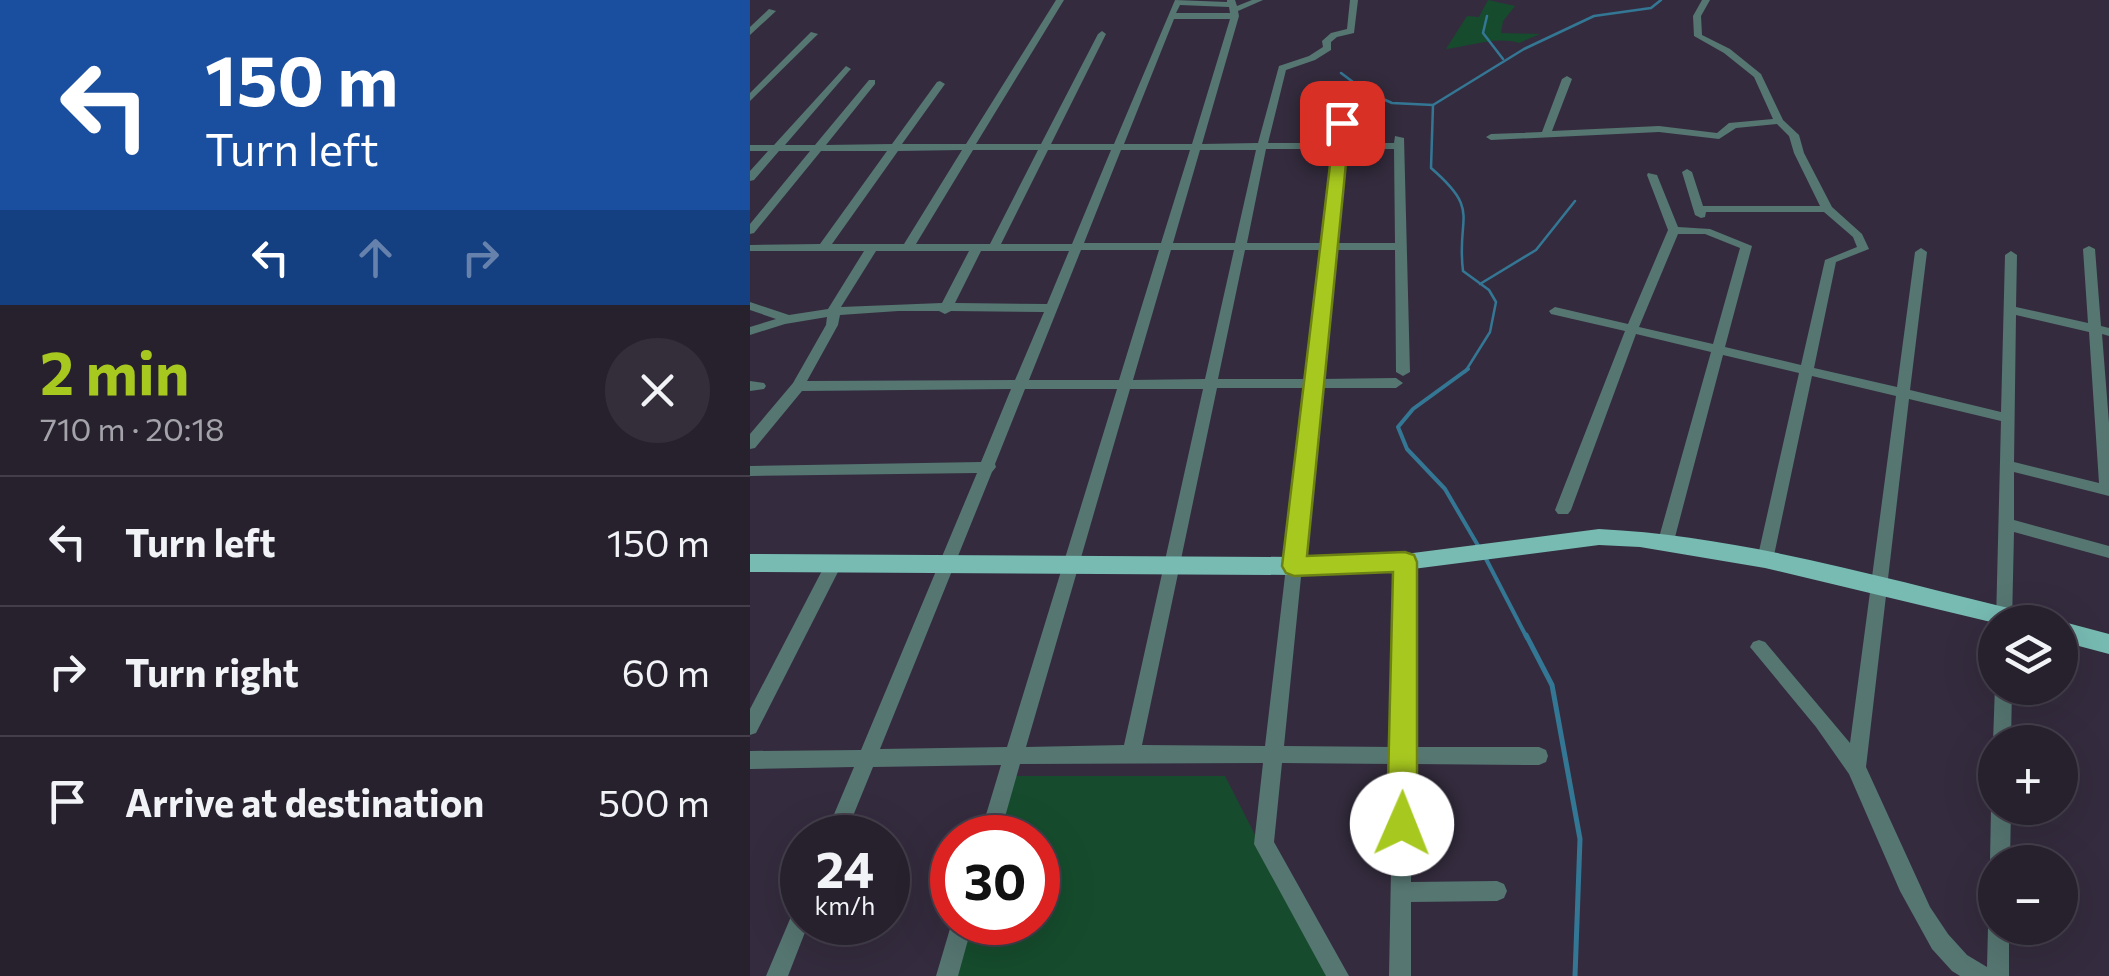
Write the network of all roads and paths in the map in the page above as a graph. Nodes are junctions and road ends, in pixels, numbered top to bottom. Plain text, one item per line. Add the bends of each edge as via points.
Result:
1 (1060, 0) edge
2 (1259, 0) edge
3 (1354, 0) edge
4 (1706, 0) edge
5 (1233, 8) edge
6 (772, 12) dead end
7 (750, 32) edge
8 (814, 34) dead end
9 (1102, 34) dead end
10 (846, 69) dead end
11 (1567, 79) dead end
12 (872, 82) dead end
13 (940, 84) dead end
14 (750, 98) edge
15 (1345, 99) dead end
16 (1779, 121) junction
17 (1546, 135) junction
18 (1490, 137) dead end
19 (1192, 146) junction
20 (1262, 146) junction
21 (1340, 146) junction
22 (1044, 147) junction
23 (1118, 147) junction
24 (750, 148) edge
25 (776, 148) junction
26 (818, 148) junction
27 (894, 148) junction
28 (970, 148) junction
29 (1687, 172) dead end
30 (1652, 175) dead end
31 (750, 178) edge
32 (1700, 209) junction
33 (1827, 209) junction
34 (1674, 230) junction
35 (750, 231) edge
36 (1706, 231) junction
37 (1241, 245) junction
38 (1329, 246) junction
39 (1401, 246) junction
40 (908, 247) junction
41 (978, 247) junction
42 (994, 247) junction
43 (1077, 247) junction
44 (1163, 247) junction
45 (750, 248) edge
46 (823, 248) junction
47 (873, 248) junction
48 (2089, 248) dead end
49 (1921, 252) dead end
50 (2011, 256) dead end
51 (750, 306) edge
52 (1052, 308) junction
53 (945, 310) junction
54 (2010, 310) junction
55 (833, 311) junction
56 (1554, 311) dead end
57 (784, 317) junction
58 (1632, 329) junction
59 (2102, 330) edge
60 (750, 331) edge
61 (1717, 348) junction
62 (1808, 369) junction
63 (1212, 381) junction
64 (1314, 383) junction
65 (1020, 384) junction
66 (1126, 384) junction
67 (798, 386) junction
68 (1903, 392) junction
69 (2008, 418) junction
70 (750, 444) edge
71 (2007, 466) junction
72 (988, 467) junction
73 (750, 471) edge
74 (1563, 510) dead end
75 (2006, 524) junction
76 (1666, 542) junction
77 (2109, 552) edge
78 (1765, 560) junction
79 (1405, 562) junction
80 (750, 563) edge
81 (1172, 564) junction
82 (832, 566) junction
83 (946, 566) junction
84 (1294, 566) junction
85 (1070, 568) junction
86 (1879, 584) junction
87 (2004, 605) edge
88 (1978, 612) edge
89 (2078, 636) edge
90 (2109, 644) edge
91 (1759, 647) dead end
92 (750, 728) edge
93 (1131, 754) junction
94 (1539, 756) dead end
95 (1403, 757) junction
96 (1274, 758) junction
97 (1012, 759) junction
98 (750, 760) edge
99 (866, 760) junction
100 (1856, 768) junction
101 (843, 815) edge
102 (996, 815) edge
103 (1496, 891) dead end
104 (1401, 892) junction
105 (790, 945) edge
106 (956, 945) edge
107 (1999, 945) edge
108 (777, 976) edge
109 (947, 976) edge
110 (1338, 976) edge
111 (1400, 976) edge
112 (1981, 976) edge
113 (1998, 976) edge

1 - 28 street
2 - 5 street
3 - 20 street via 1351,31 1334,35 1312,58 1282,68
4 - 16 street via 1697,16 1698,36 1758,76
5 - 19 street
5 - 23 street via 1172,16
6 - 7 street
8 - 14 street
9 - 22 street
10 - 25 street
11 - 17 street
12 - 26 street
13 - 27 street
15 - 21 street
16 - 17 street via 1734,125 1720,136 1658,129
16 - 33 street via 1794,134
17 - 18 street
19 - 20 street
19 - 23 street
19 - 44 street
20 - 21 street
20 - 37 street
21 - 38 street
21 - 39 street via 1400,142
22 - 23 street
22 - 28 street
22 - 42 street
23 - 43 street
24 - 25 street
25 - 26 street
25 - 31 street
26 - 27 street
26 - 35 street
27 - 28 street
27 - 46 street
28 - 40 street
29 - 32 street
30 - 34 street
32 - 33 street
32 - 36 street
33 - 62 street via 1863,249 1831,260
34 - 36 street
34 - 58 street
36 - 61 street via 1746,246
37 - 38 street
37 - 44 street
37 - 63 street
38 - 39 street
38 - 64 street
39 - 64 street via 1400,378
40 - 41 street
40 - 47 street
41 - 42 street
41 - 53 street
42 - 43 street
43 - 44 street
43 - 52 street
44 - 66 street
45 - 46 street
46 - 47 street
47 - 55 street
48 - 59 street
49 - 68 street
50 - 54 street
51 - 57 street
52 - 53 street
52 - 65 street
53 - 55 street
54 - 59 street
54 - 69 street
55 - 57 street
55 - 67 street
56 - 58 street
57 - 60 street
58 - 61 street
58 - 74 street
59 - 71 street via 2107,491
61 - 62 street
61 - 76 street
62 - 68 street
62 - 78 street
63 - 64 street
63 - 66 street
63 - 81 street
64 - 84 street
65 - 66 street
65 - 67 street
65 - 72 street
66 - 85 street
67 - 70 street
68 - 69 street
68 - 86 street
69 - 71 street
71 - 75 street
72 - 73 street
72 - 83 street
75 - 77 street
75 - 87 street
76 - 78 main road
76 - 79 main road via 1599,537
78 - 86 main road
79 - 84 main road
79 - 95 street
80 - 82 main road
81 - 84 main road
81 - 85 main road
81 - 93 street
82 - 83 main road
82 - 92 street
83 - 85 main road
83 - 99 street
84 - 96 street
85 - 97 street
86 - 88 main road
86 - 100 street
89 - 90 main road
91 - 100 street
93 - 96 street
93 - 97 street
94 - 95 street
95 - 96 street
95 - 104 street
96 - 110 street via 1264,844
97 - 99 street
97 - 102 street
98 - 99 street
99 - 101 street
100 - 112 street via 1918,907 1964,970
103 - 104 street
104 - 111 street
105 - 108 street
106 - 109 street
107 - 113 street

